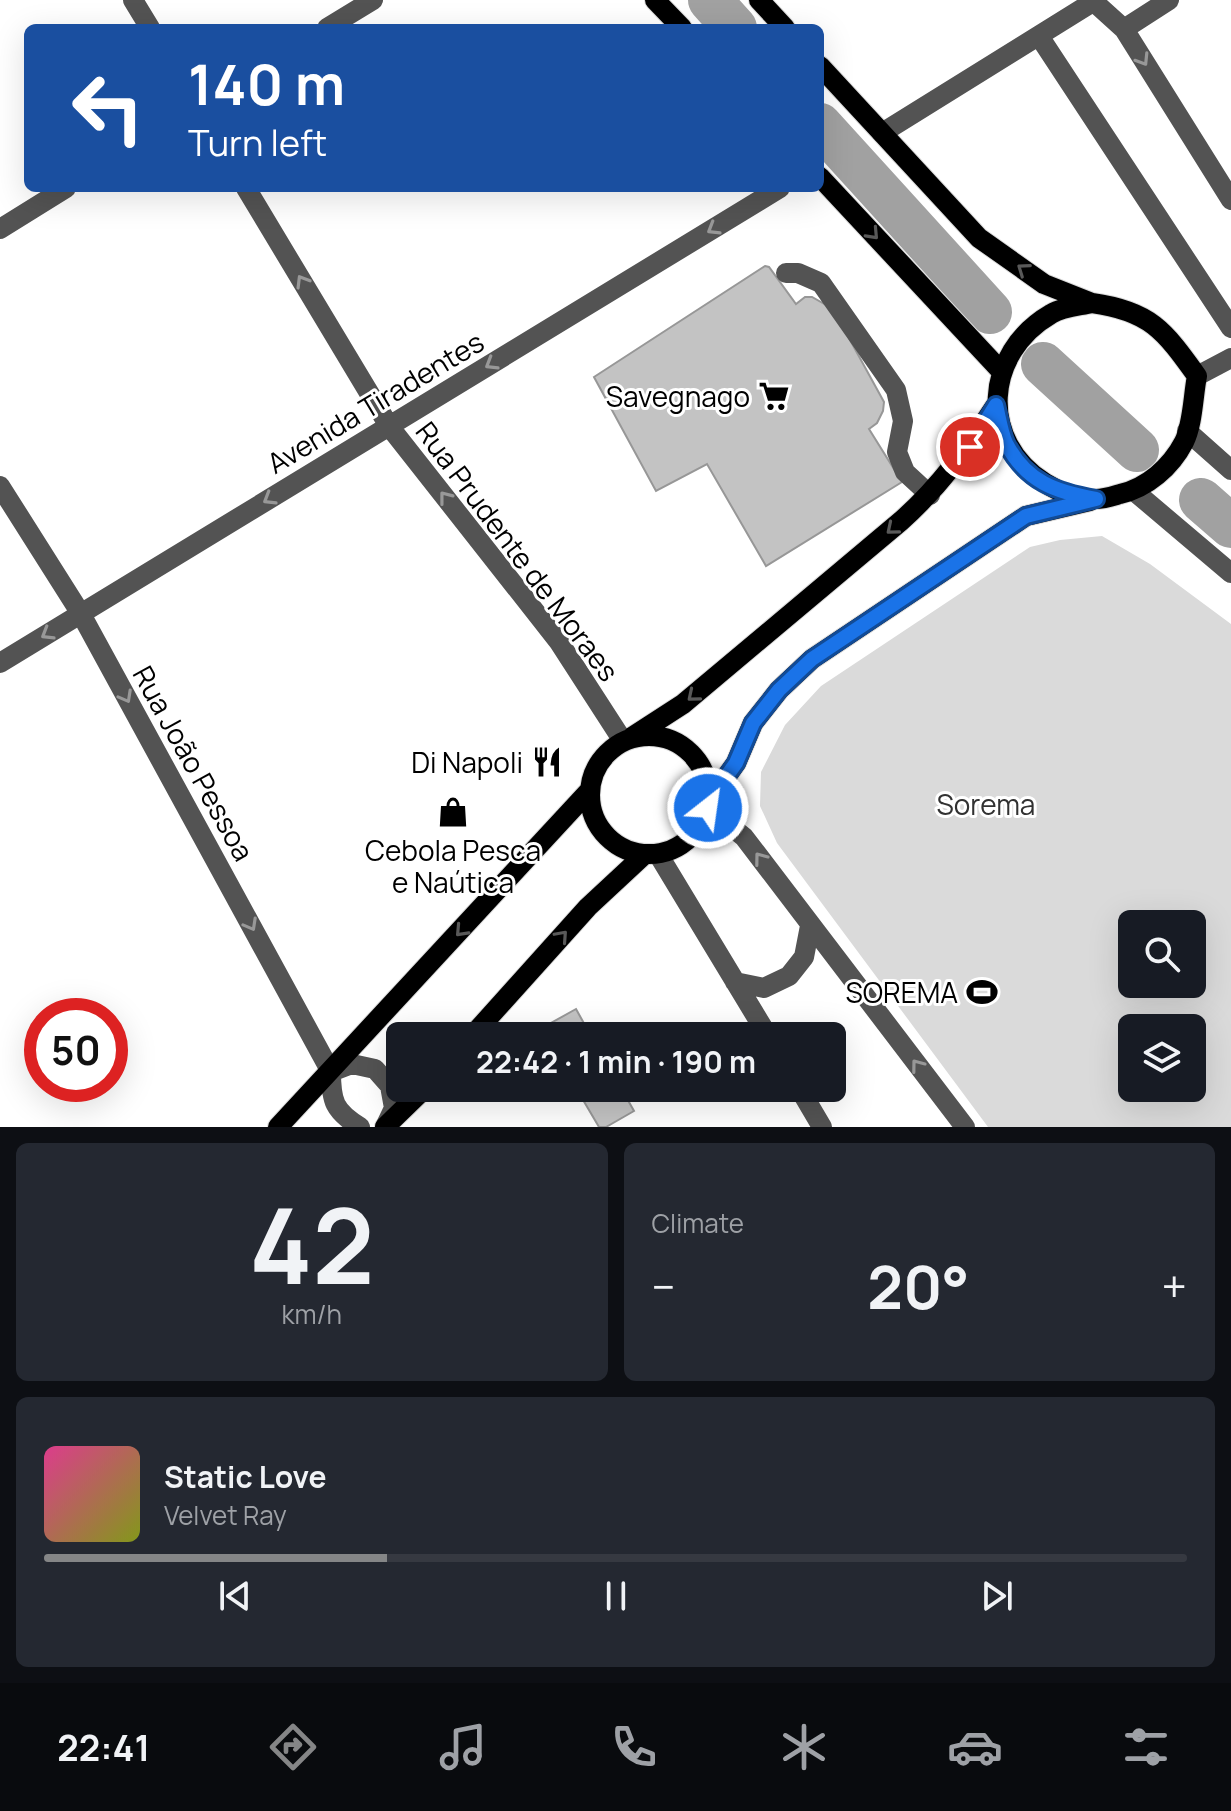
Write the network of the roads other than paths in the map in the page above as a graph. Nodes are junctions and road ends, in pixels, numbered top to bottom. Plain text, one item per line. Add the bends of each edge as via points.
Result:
1 (133, 0) edge
2 (373, 0) edge
3 (655, 0) edge
4 (759, 0) edge
5 (1169, 0) edge
6 (1093, 1) edge
7 (148, 24) edge
8 (334, 24) edge
9 (678, 24) edge
10 (781, 24) edge
11 (1124, 29) junction
12 (1039, 36) junction
13 (824, 70) edge
14 (882, 133) junction
15 (824, 181) edge
16 (60, 192) edge
17 (248, 192) edge
18 (773, 192) edge
19 (1231, 200) edge
20 (0, 229) edge
21 (786, 273) dead end
22 (1092, 303) junction
23 (1231, 328) edge
24 (1231, 358) edge
25 (1001, 371) junction
26 (1197, 376) junction
27 (996, 405) junction
28 (389, 426) junction
29 (1187, 431) junction
30 (1231, 470) edge
31 (0, 486) edge
32 (1134, 491) junction
33 (930, 495) junction
34 (1096, 499) junction
35 (1231, 573) edge
36 (81, 614) junction
37 (0, 663) edge
38 (628, 739) junction
39 (589, 791) junction
40 (708, 804) junction
41 (652, 854) junction
42 (810, 926) junction
43 (735, 982) junction
44 (485, 1022) edge
45 (759, 1022) edge
46 (331, 1072) junction
47 (411, 1102) edge
48 (807, 1102) edge
49 (278, 1127) edge
50 (360, 1127) edge
51 (385, 1127) edge
52 (822, 1127) edge
53 (965, 1127) edge

1 - 7 street
2 - 8 street
3 - 9 main road
4 - 10 main road
5 - 11 street
6 - 11 street
6 - 12 street
11 -> 19 street
12 - 14 street
12 - 23 street
13 - 14 main road
22 -> 14 main road via 1044,284 979,238
15 -> 25 main road
16 - 20 street
28 -> 17 street, Rua Prudente de Moraes
18 -> 28 street, Avenida Tiradentes
21 - 33 street via 821,283 896,390 903,421 897,452 905,472
22 - 25 main road via 1053,312 1021,336
22 - 26 main road via 1121,307 1147,319 1169,338
24 - 26 street
25 - 27 main road
26 - 29 main road
27 - 33 main road
27 - 34 main road via 1005,442 1027,472 1059,492
28 -> 36 street, Avenida Tiradentes
38 -> 28 street, Rua Prudente de Moraes via 559,642
29 - 30 street
29 - 32 main road via 1165,470
31 - 36 street, Rua João Pessoa
32 - 34 main road
32 - 35 street
33 -> 38 main road via 683,704
34 - 40 main road via 1026,516 812,659 753,723 736,763
36 -> 37 street, Avenida Tiradentes
36 -> 46 street, Rua João Pessoa
38 - 39 main road via 606,753 594,770
38 - 40 main road via 661,736 687,749 704,772
39 - 41 main road via 595,821 605,833 616,844
39 -> 46 main road
40 - 41 main road via 698,830 680,846
42 -> 40 street via 744,837
41 - 43 street
44 -> 41 main road via 588,907
42 - 43 street via 804,957 789,976 764,988
53 -> 42 street
43 - 45 street
46 - 49 main road
46 - 50 street, Rua João Pessoa via 331,1096 342,1116
46 - 51 street via 352,1064 375,1069 390,1086 394,1108
47 - 51 main road
48 - 52 street

